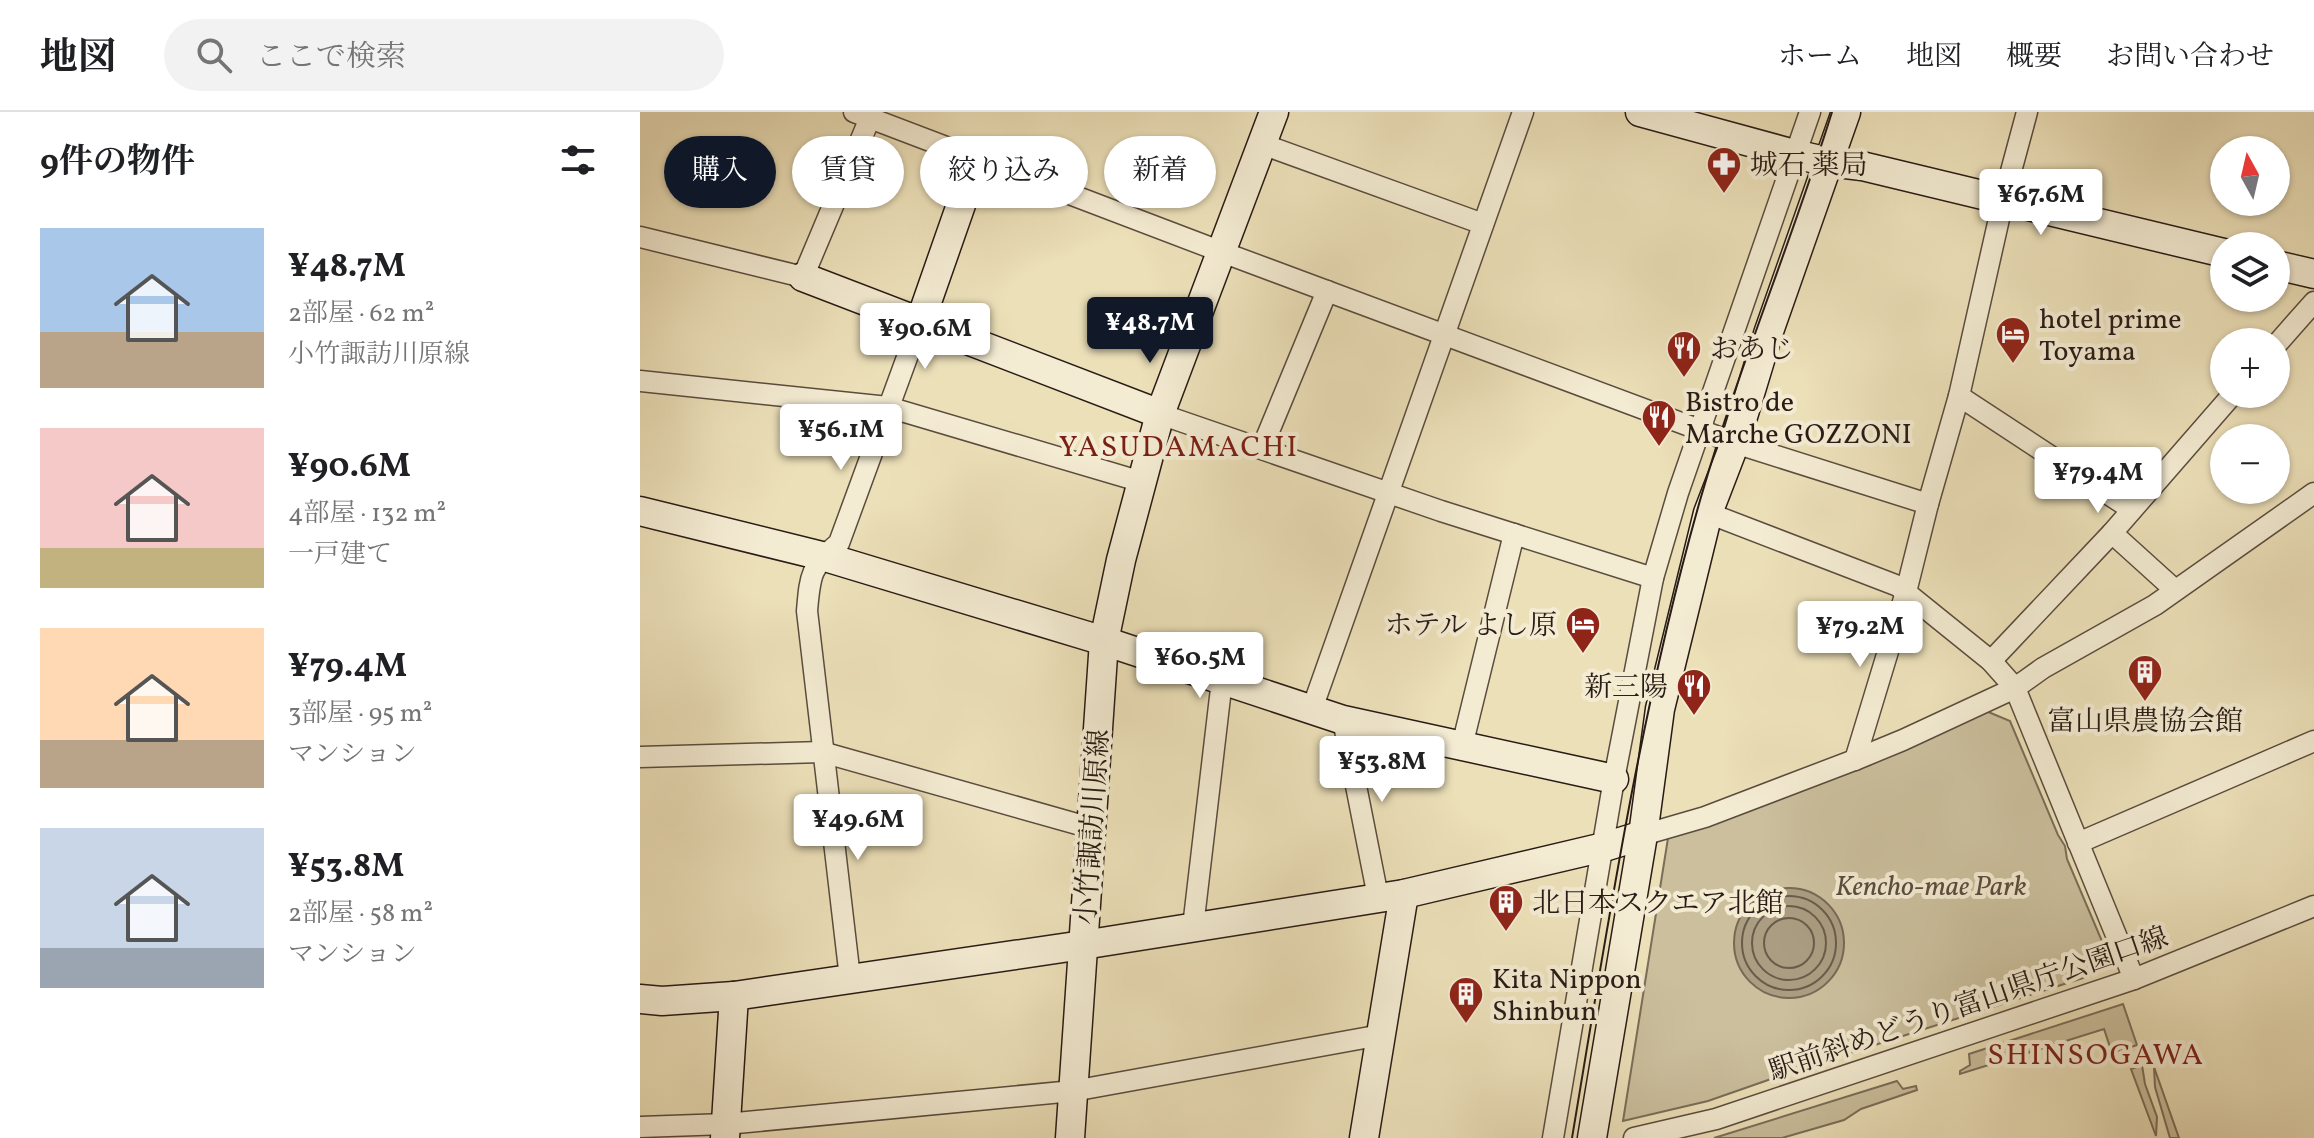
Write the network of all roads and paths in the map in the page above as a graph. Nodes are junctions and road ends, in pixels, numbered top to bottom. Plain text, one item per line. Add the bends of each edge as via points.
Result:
1 (1274, 112) edge
2 (1523, 112) edge
3 (1640, 112) edge
4 (1810, 112) edge
5 (1846, 112) edge
6 (2027, 112) edge
7 (862, 115) edge
8 (901, 120) edge
9 (932, 136) edge
10 (1262, 144) junction
11 (1794, 154) junction
12 (1829, 162) junction
13 (1088, 201) edge
14 (2003, 201) junction
15 (960, 208) edge
16 (1483, 224) junction
17 (640, 237) edge
18 (2210, 250) edge
19 (1222, 252) junction
20 (2290, 268) edge
21 (2314, 274) edge
22 (803, 277) junction
23 (1327, 291) junction
24 (2314, 302) edge
25 (920, 322) junction
26 (2290, 329) edge
27 (1444, 335) junction
28 (640, 381) edge
29 (1959, 396) junction
30 (888, 407) junction
31 (2221, 408) edge
32 (1160, 414) junction
33 (1700, 430) junction
34 (1735, 443) junction
35 (1262, 448) junction
36 (1142, 482) junction
37 (1388, 493) junction
38 (2314, 493) edge
39 (1928, 504) junction
40 (2131, 509) junction
41 (640, 511) edge
42 (1708, 513) junction
43 (2112, 533) junction
44 (1514, 534) junction
45 (822, 556) junction
46 (1653, 578) junction
47 (2175, 590) junction
48 (1906, 592) junction
49 (1104, 641) junction
50 (1991, 661) junction
51 (1222, 680) junction
52 (2015, 688) junction
53 (1312, 709) junction
54 (1343, 720) junction
55 (2314, 741) edge
56 (1462, 746) junction
57 (822, 752) junction
58 (640, 757) edge
59 (1855, 760) junction
60 (1614, 779) junction
61 (1091, 828) junction
62 (1643, 835) junction
63 (2078, 843) junction
64 (1604, 847) junction
65 (1391, 895) junction
66 (2314, 906) edge
67 (1193, 927) junction
68 (1083, 945) junction
69 (850, 978) junction
70 (2134, 979) junction
71 (734, 996) junction
72 (640, 999) edge
73 (1381, 1035) junction
74 (1073, 1091) junction
75 (640, 1127) edge
76 (725, 1131) edge
77 (1070, 1138) edge
78 (1364, 1138) edge
79 (1553, 1138) edge
80 (1592, 1138) edge
81 (1634, 1138) edge

1 - 10 street, 小竹諏訪川原線
2 - 16 street
3 - 11 street
4 - 11 street
5 - 12 street
6 - 14 street
7 - 8 street
7 - 22 street
8 - 9 street
10 - 16 street
10 - 19 street, 小竹諏訪川原線
11 - 12 street
11 - 33 street
12 - 14 street
12 - 34 street
13 - 19 street
14 - 18 street
14 - 29 street
15 - 25 street
16 - 27 street
17 - 22 street
19 - 23 street
19 - 32 street, 小竹諏訪川原線
20 - 21 street
22 - 25 street
23 - 27 street
23 - 35 street
24 - 26 street
25 - 30 street
25 - 32 street
27 - 33 street
27 - 37 street
28 - 30 street
29 - 39 street
29 - 40 street
30 - 36 street
30 - 45 street via 839,543
31 - 40 street
32 - 35 street
32 - 36 street, 小竹諏訪川原線
33 - 34 street
33 - 46 street
34 - 39 street
34 - 42 street
35 - 37 street
36 - 49 street, 小竹諏訪川原線
37 - 44 street
37 - 53 street
38 - 47 street
39 - 48 street
40 - 43 street
41 - 45 street
42 - 48 street
42 - 62 street via 1660,709
43 - 47 street
43 - 50 street
44 - 46 street
44 - 56 street
45 - 49 street
45 - 57 street via 810,575 807,611
46 - 60 street
47 - 52 street
48 - 50 street
48 - 59 street
49 - 51 street
49 - 61 street, 小竹諏訪川原線
50 - 52 street
51 - 53 street
51 - 67 street
52 - 59 street
52 - 63 street
53 - 54 street
54 - 56 street
54 - 65 street
55 - 63 street
56 - 60 street
57 - 58 street
57 - 61 street
57 - 69 street
59 - 62 street
60 - 64 street
61 - 68 street, 小竹諏訪川原線
62 - 64 street
62 - 80 street
63 - 70 street
64 - 65 street
64 - 79 street
65 - 67 street
65 - 73 street
66 - 70 street, 駅前斜めどうり富山県庁公園口線
67 - 68 street
68 - 69 street
68 - 74 street, 小竹諏訪川原線
69 - 71 street
70 - 81 street, 駅前斜めどうり富山県庁公園口線 via 1716,1119
71 - 72 street
71 - 76 street
73 - 74 street
73 - 78 street
74 - 76 street
74 - 77 street, 小竹諏訪川原線
75 - 76 street

